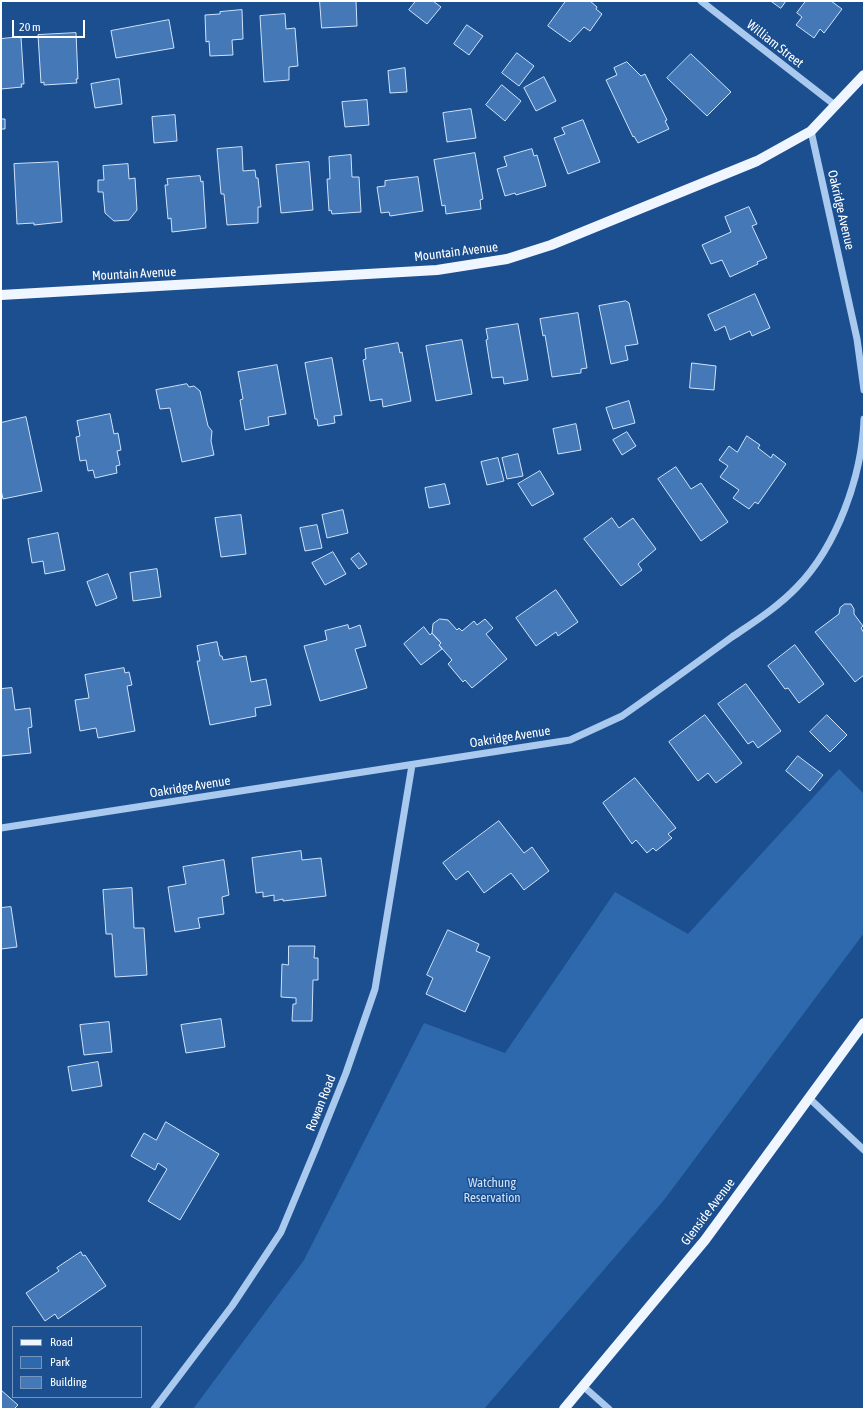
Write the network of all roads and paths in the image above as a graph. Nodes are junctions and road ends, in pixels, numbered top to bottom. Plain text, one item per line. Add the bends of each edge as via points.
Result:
1 (701, 1) edge
2 (864, 75) edge
3 (836, 106) junction
4 (811, 131) junction
5 (1, 295) edge
6 (864, 390) edge
7 (864, 419) edge
8 (412, 765) junction
9 (1, 828) edge
10 (864, 1023) edge
11 (809, 1098) junction
12 (864, 1150) edge
13 (584, 1386) junction
14 (154, 1409) edge
15 (564, 1409) edge
16 (609, 1409) edge

1 - 3 street, William Street
2 - 3 main road, Mountain Avenue
3 - 4 main road, Mountain Avenue
4 - 5 main road, Mountain Avenue via 757,161 551,245 507,259 437,270
4 - 6 street, Oakridge Avenue via 857,339
7 - 8 street, Oakridge Avenue via 860,457 853,485 837,526 815,564 797,587 771,610 622,716 601,727 570,740
8 - 9 street, Oakridge Avenue
8 - 14 street, Rowan Road via 375,989 346,1073 316,1148 281,1232 232,1306
10 - 11 main road, Glenside Avenue
11 - 12 street
11 - 13 main road, Glenside Avenue via 705,1240
13 - 15 main road, Glenside Avenue
13 - 16 street

